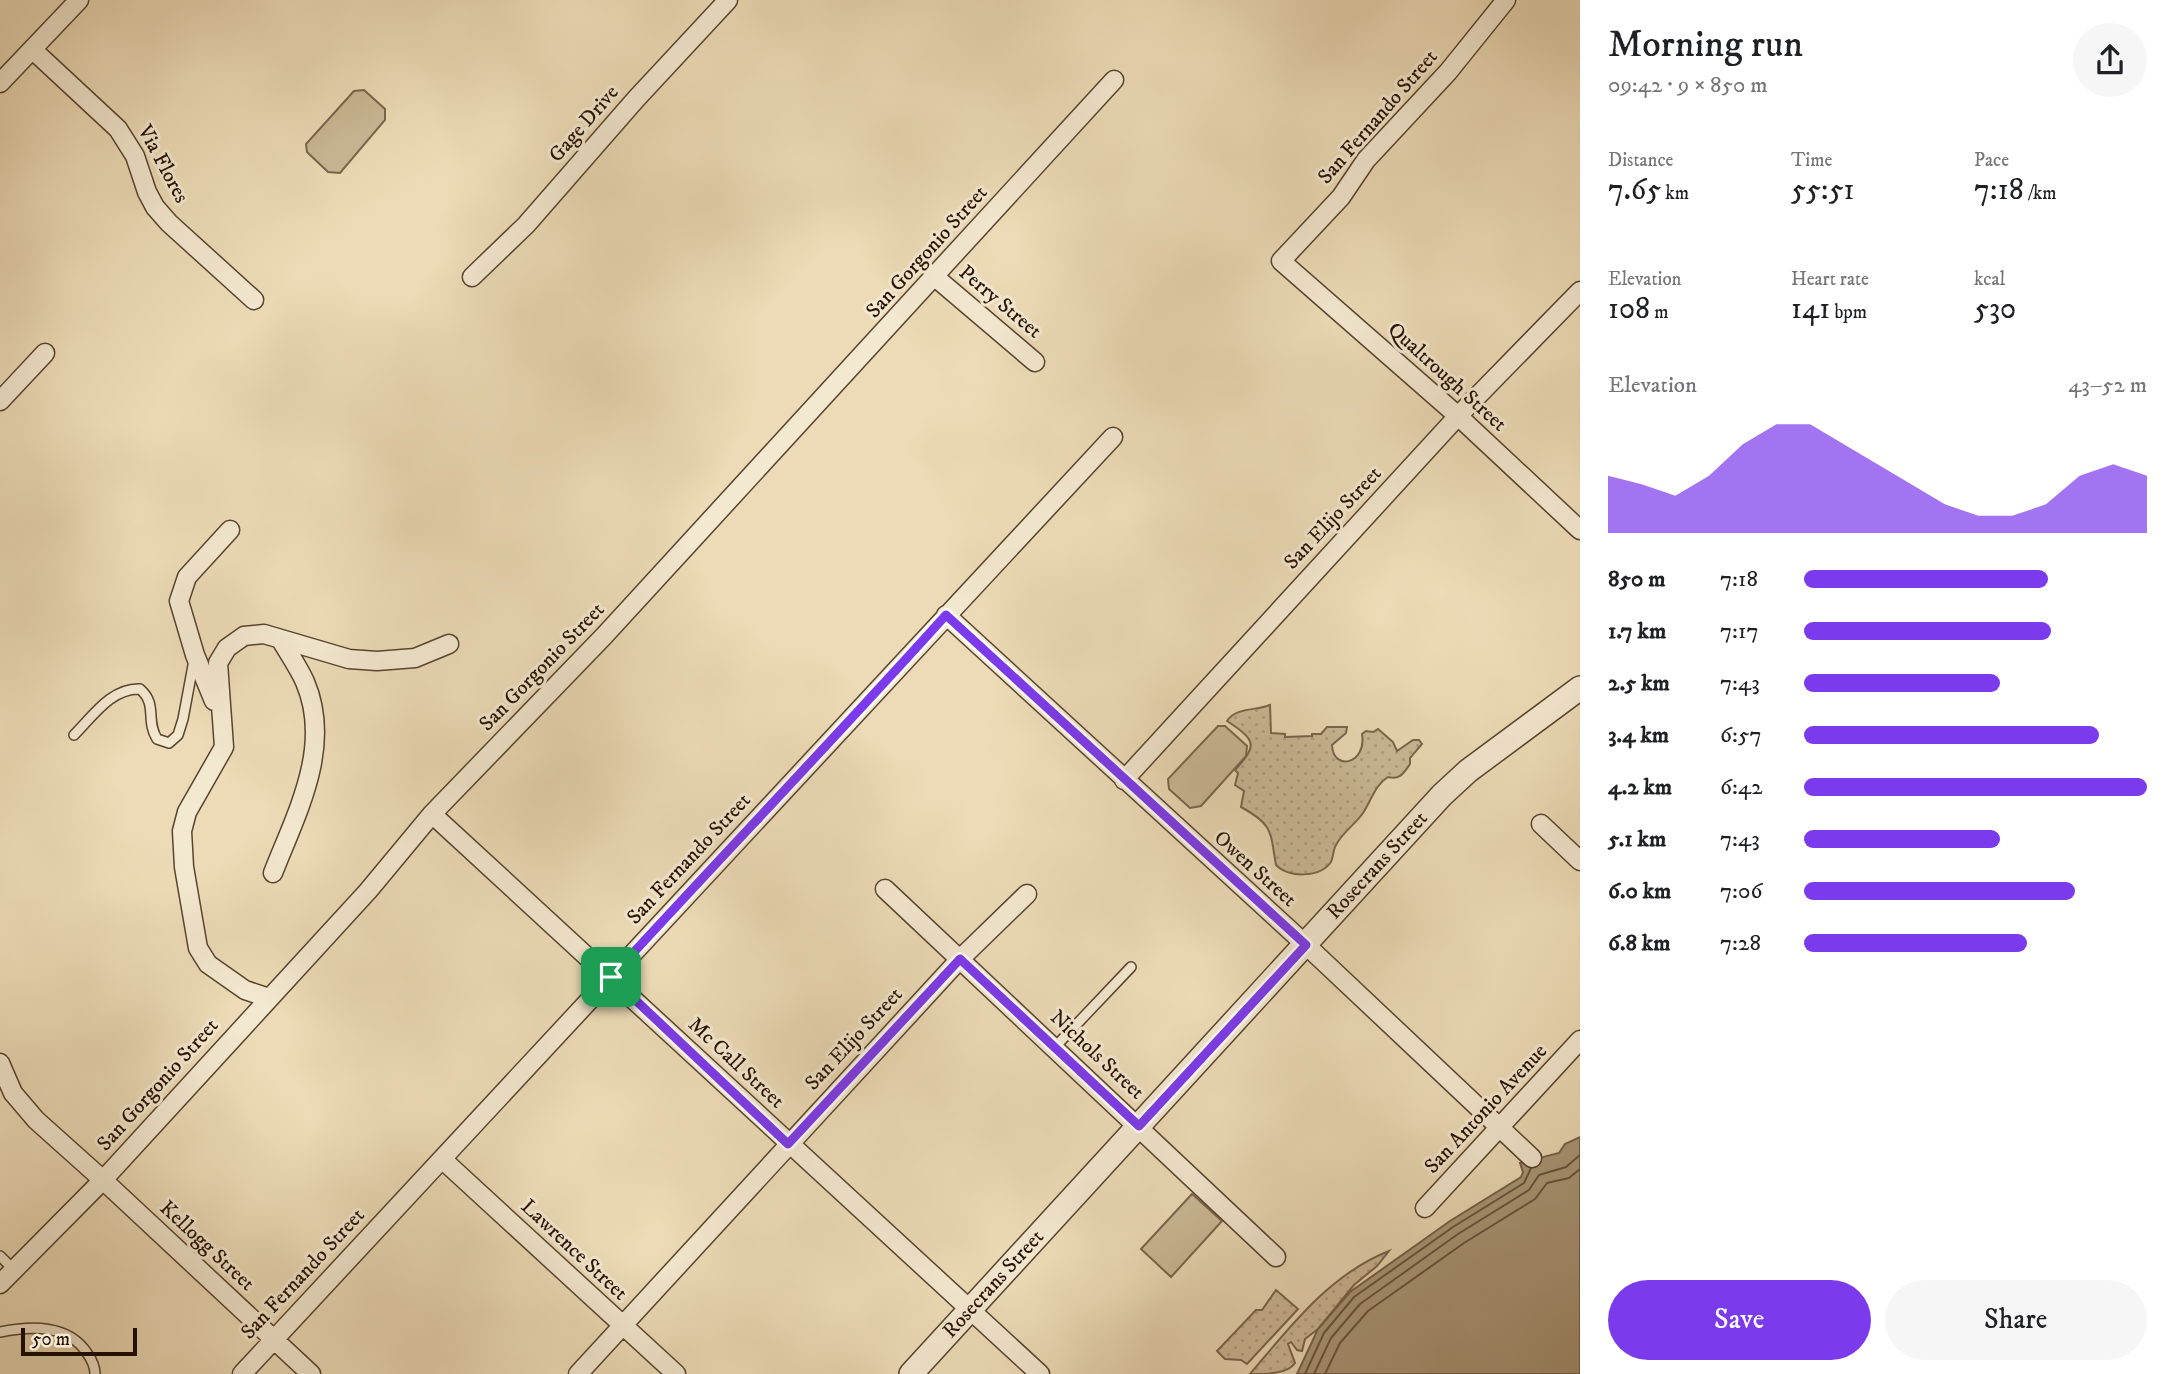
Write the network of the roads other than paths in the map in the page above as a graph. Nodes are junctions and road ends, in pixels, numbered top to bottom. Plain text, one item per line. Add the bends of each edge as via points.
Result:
1 (79, 0) edge
2 (728, 0) edge
3 (1506, 0) edge
4 (33, 50) junction
5 (1114, 79) dead end
6 (0, 83) edge
7 (1281, 261) joint
8 (472, 277) dead end
9 (935, 277) junction
10 (1580, 291) edge
11 (254, 300) dead end
12 (45, 353) dead end
13 (1035, 362) dead end
14 (0, 401) edge
15 (1458, 416) junction
16 (1113, 437) dead end
17 (230, 530) dead end
18 (1580, 530) edge
19 (946, 615) junction
20 (281, 640) junction
21 (449, 644) dead end
22 (195, 655) junction
23 (1580, 688) edge
24 (223, 720) junction
25 (74, 735) dead end
26 (1124, 780) junction
27 (432, 814) junction
28 (1541, 824) dead end
29 (1580, 861) edge
30 (273, 873) dead end
31 (885, 889) dead end
32 (1027, 894) dead end
33 (1306, 945) junction
34 (960, 959) junction
35 (1131, 967) dead end
36 (611, 977) junction
37 (269, 998) junction
38 (1580, 1040) edge
39 (1055, 1047) junction
40 (0, 1063) edge
41 (1139, 1126) junction
42 (1500, 1128) junction
43 (788, 1144) junction
44 (1532, 1158) dead end
45 (442, 1159) junction
46 (103, 1180) junction
47 (1425, 1208) dead end
48 (0, 1256) edge
49 (1276, 1257) dead end
50 (14, 1270) junction
51 (0, 1284) edge
52 (969, 1310) junction
53 (623, 1326) junction
54 (0, 1332) edge
55 (274, 1339) junction
56 (95, 1374) edge
57 (242, 1374) edge
58 (311, 1374) edge
59 (579, 1374) edge
60 (676, 1374) edge
61 (911, 1374) edge
62 (1040, 1374) edge

1 - 4 street
2 - 8 street, Gage Drive via 526,225
3 - 7 street, San Fernando Street via 1448,72 1366,160 1341,197
4 - 6 street
4 - 11 street, Via Flores via 118,129 162,215
5 - 9 street, San Gorgonio Street
7 - 15 street, Qualtrough Street
9 - 13 street, Perry Street
9 - 27 street, San Gorgonio Street via 604,636
10 - 15 street, San Elijo Street
12 - 14 street
15 - 18 street, Qualtrough Street
15 - 26 street, San Elijo Street
16 - 19 street, San Fernando Street
17 - 22 street via 187,577 179,601
19 - 26 street, Owen Street
19 - 36 street, San Fernando Street
20 - 21 street via 349,659 377,661 415,657
20 - 24 street via 264,634 244,636 227,648 218,663
20 - 30 street via 306,683 314,717 314,750 308,784
22 - 24 street
22 - 25 lane via 183,719 170,743 157,739 151,729 150,704 140,689 123,690 112,697
23 - 33 street, Rosecrans Street via 1442,795
24 - 37 street via 224,747 187,812 182,831 184,867 198,948 208,964 244,990
26 - 33 street, Owen Street
27 - 36 street, Mc Call Street
27 - 37 street, San Gorgonio Street
28 - 29 street
31 - 34 street, Nichols Street
32 - 34 street, San Elijo Street
33 - 41 street, Rosecrans Street
33 - 42 street, Owen Street
34 - 39 street, Nichols Street
34 - 43 street, San Elijo Street
35 - 39 lane
36 - 43 street, Mc Call Street
36 - 45 street, San Fernando Street
37 - 46 street, San Gorgonio Street
38 - 42 street, San Antonio Avenue
39 - 41 street, Nichols Street
40 - 46 street, Kellogg Street via 13,1093 36,1120
41 - 49 street, Nichols Street
41 - 52 street, Rosecrans Street
42 - 44 street, Owen Street
42 - 47 street, San Antonio Avenue
43 - 52 street, Mc Call Street
43 - 53 street, San Elijo Street
45 - 53 street, Lawrence Street
45 - 55 street, San Fernando Street
46 - 50 street, San Gorgonio Street
46 - 55 street, Kellogg Street
48 - 50 lane
50 - 51 street, San Gorgonio Street
52 - 61 street, Rosecrans Street
52 - 62 street, Mc Call Street
53 - 59 street, San Elijo Street
53 - 60 street, Lawrence Street
54 - 56 lane via 32,1327 60,1332 84,1348
55 - 57 street, San Fernando Street
55 - 58 street, Kellogg Street

